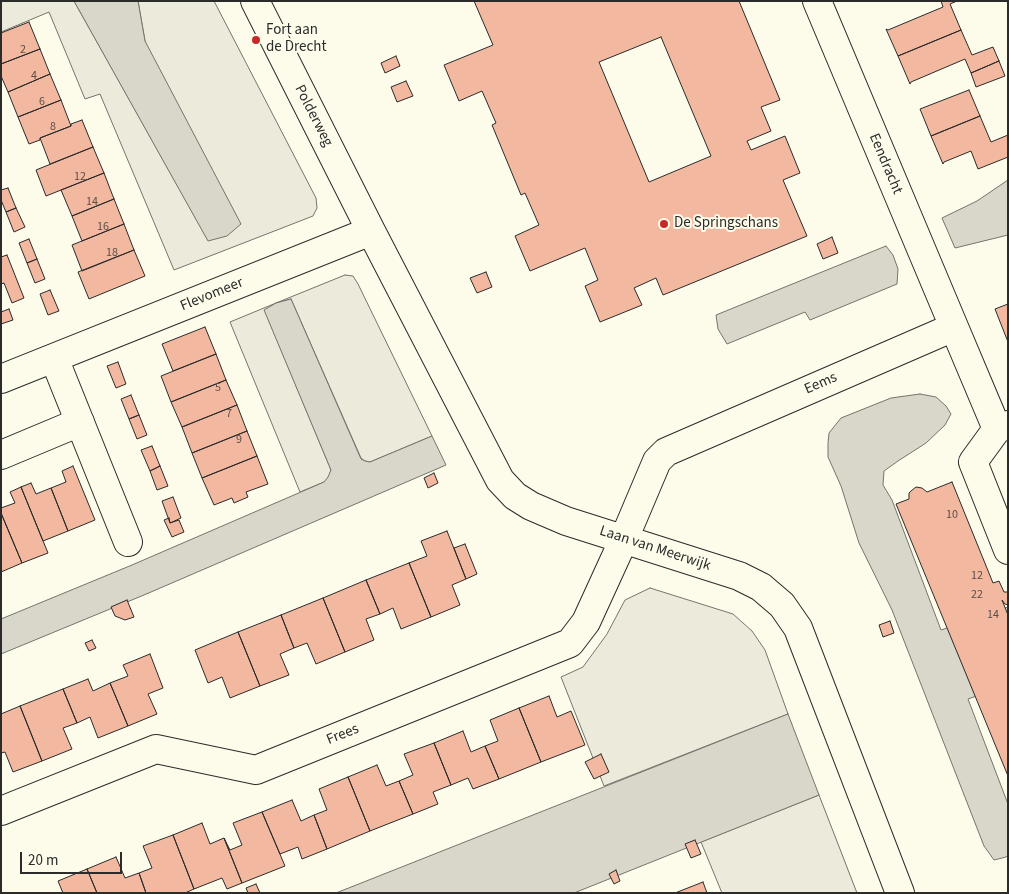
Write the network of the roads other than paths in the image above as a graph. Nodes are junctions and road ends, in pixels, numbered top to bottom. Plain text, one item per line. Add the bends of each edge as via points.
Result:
1 (255, 1) edge
2 (817, 1) edge
3 (371, 231) junction
4 (954, 327) junction
5 (54, 358) junction
6 (1, 379) edge
7 (80, 422) junction
8 (1002, 427) edge
9 (1, 455) edge
10 (624, 540) junction
11 (128, 542) dead end
12 (1008, 550) edge
13 (1, 811) edge
14 (900, 893) edge

1 - 3 street, Polderweg
2 - 4 street, Eendracht
3 - 5 street, Flevomeer
3 - 10 street, Laan van Meerwijk via 500,480 515,496 531,506
4 - 8 street
4 - 10 street, Eems via 666,452 657,460
5 - 6 street, Flevomeer
5 - 7 street
7 - 9 street
7 - 11 street
8 - 12 street via 973,462
10 - 13 street, Frees via 586,622 570,643 256,770 156,749
10 - 14 street, Laan van Meerwijk via 739,576 761,587 782,605 798,628

